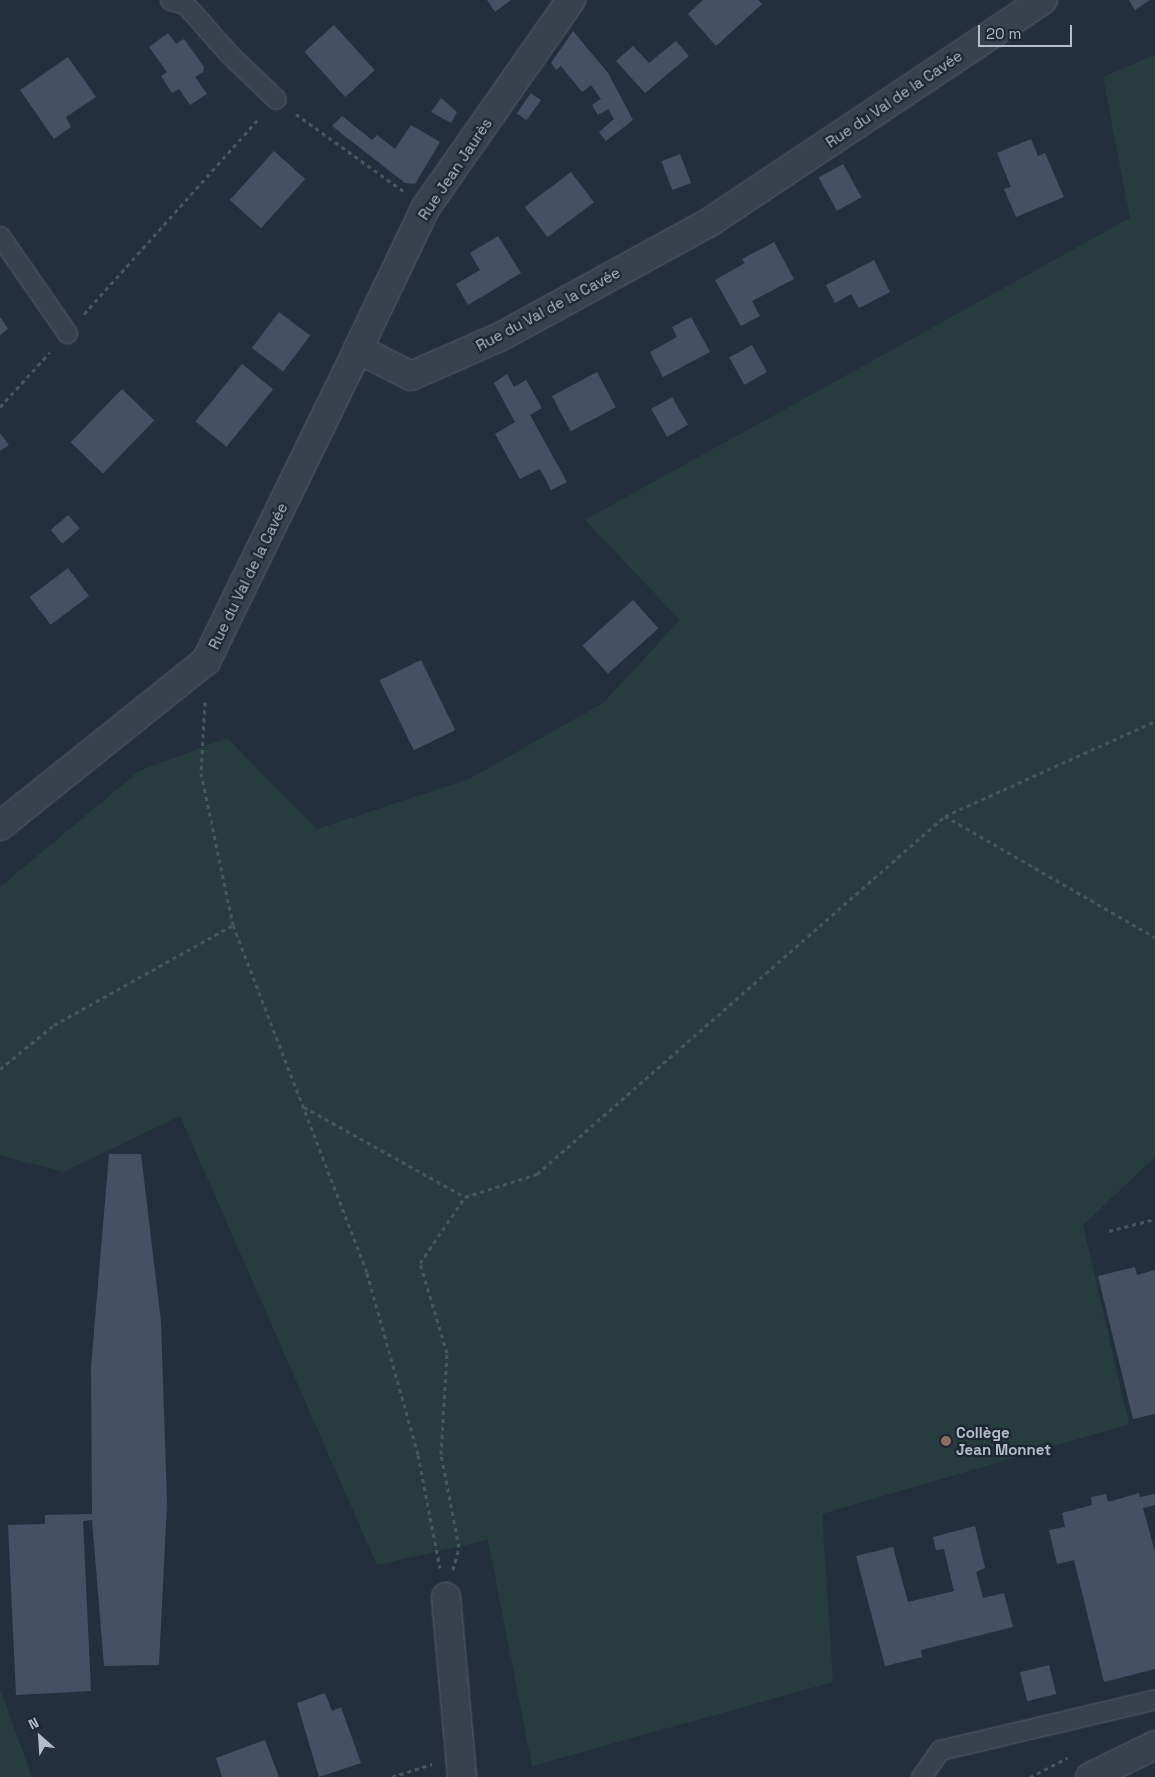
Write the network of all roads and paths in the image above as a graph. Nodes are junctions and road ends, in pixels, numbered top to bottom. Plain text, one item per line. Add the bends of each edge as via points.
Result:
1 (170, 0) edge
2 (571, 0) edge
3 (1043, 0) edge
4 (276, 99) junction
5 (405, 192) dead end
6 (0, 236) edge
7 (67, 333) junction
8 (358, 348) junction
9 (0, 407) edge
10 (206, 661) junction
11 (1155, 721) edge
12 (945, 816) junction
13 (0, 826) edge
14 (233, 925) junction
15 (1155, 937) edge
16 (0, 1070) edge
17 (304, 1107) junction
18 (465, 1197) junction
19 (1155, 1220) edge
20 (1109, 1231) dead end
21 (446, 1597) junction
22 (1155, 1700) edge
23 (1155, 1745) edge
24 (1074, 1754) dead end
25 (461, 1766) edge
26 (1155, 1766) edge
27 (392, 1777) edge
28 (921, 1777) edge
29 (1030, 1777) edge
30 (1090, 1777) edge
31 (1133, 1777) edge

1 - 4 lane via 185,4 228,53
2 - 8 street, Rue Jean Jaurès via 426,207
3 - 8 street, Rue du Val de la Cavée via 710,222 500,337 411,376
4 - 5 path
4 - 7 path
6 - 7 lane
7 - 9 path
8 - 10 street, Rue du Val de la Cavée
10 - 13 street, Rue du Val de la Cavée
10 - 14 path via 202,774
11 - 12 path
12 - 15 path
12 - 18 path via 536,1174
14 - 16 path via 54,1025
14 - 17 path
17 - 18 path
17 - 21 path via 368,1273 418,1455
18 - 21 path via 420,1263 447,1352 441,1454 459,1547
19 - 20 path
21 - 25 street
22 - 28 lane via 940,1750
23 - 30 street
24 - 29 path
25 - 27 path
26 - 31 street

